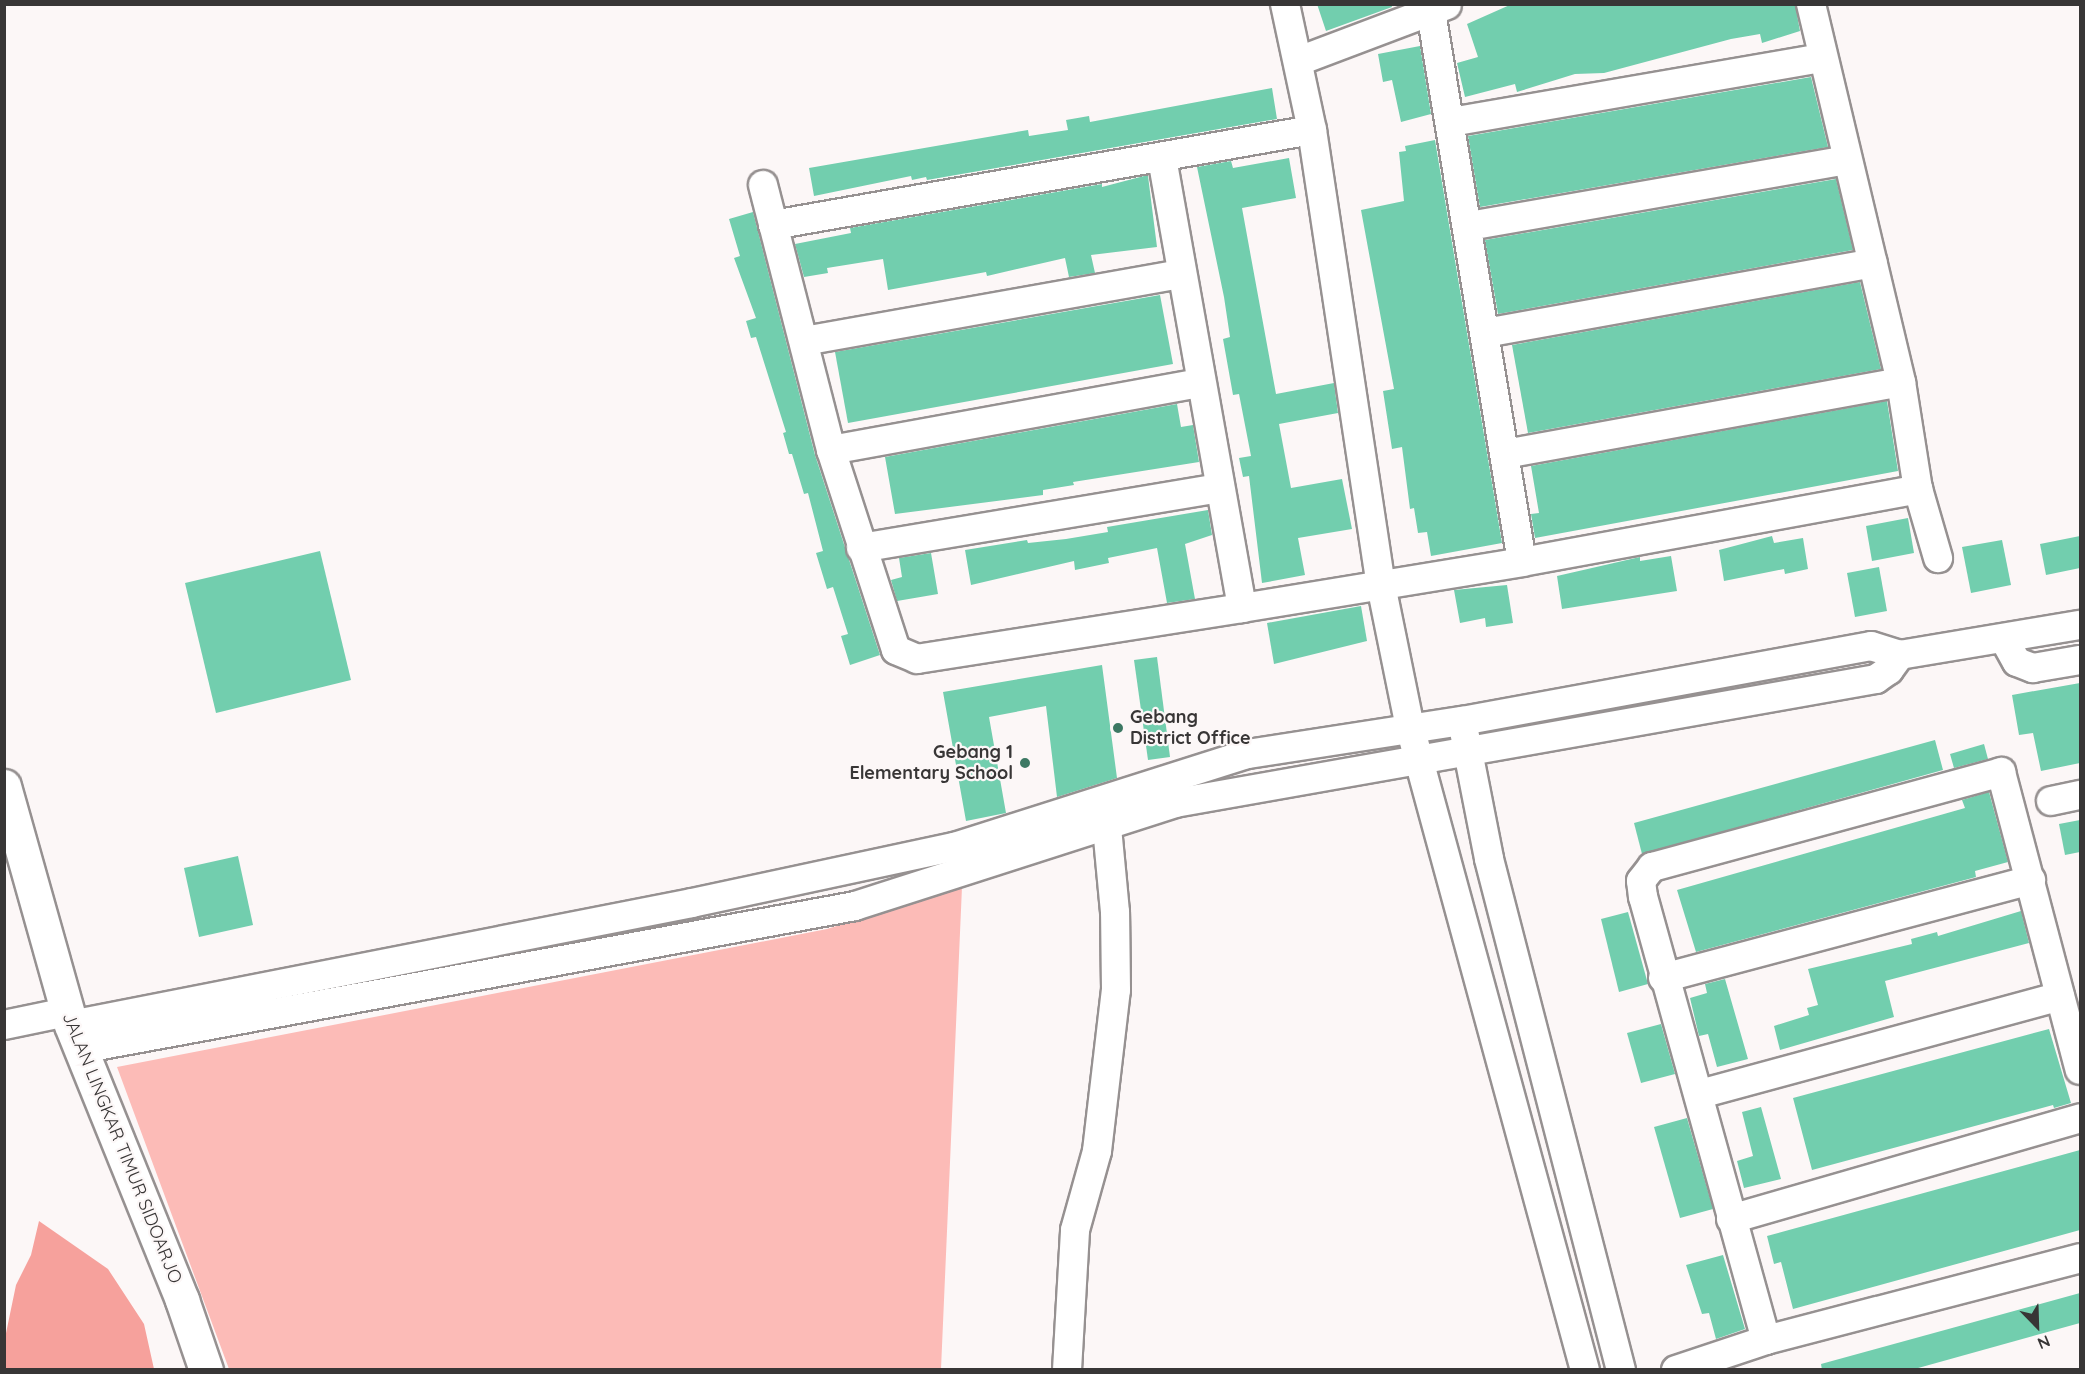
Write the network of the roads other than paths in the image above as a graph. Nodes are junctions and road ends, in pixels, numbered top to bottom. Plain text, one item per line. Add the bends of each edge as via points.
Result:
1 (1285, 4) edge
2 (1811, 4) edge
3 (1440, 8) edge
4 (1822, 58) junction
5 (1299, 61) junction
6 (1450, 122) junction
7 (1312, 130) junction
8 (1162, 158) junction
9 (1847, 160) junction
10 (763, 185) dead end
11 (773, 225) junction
12 (1469, 226) junction
13 (1873, 263) junction
14 (1182, 274) junction
15 (1485, 333) junction
16 (804, 341) junction
17 (1901, 382) junction
18 (1201, 383) junction
19 (831, 450) junction
20 (1505, 454) junction
21 (1220, 488) junction
22 (1918, 489) junction
23 (861, 548) junction
24 (1938, 558) dead end
25 (1522, 562) junction
26 (1381, 585) junction
27 (1242, 608) junction
28 (2080, 625) edge
29 (2004, 639) junction
30 (2080, 660) edge
31 (1410, 727) junction
32 (1465, 735) junction
33 (1417, 757) junction
34 (4, 786) edge
35 (2080, 795) edge
36 (2051, 801) dead end
37 (1106, 814) junction
38 (1489, 859) junction
39 (1449, 870) junction
40 (2031, 880) junction
41 (693, 903) junction
42 (700, 935) junction
43 (358, 969) junction
44 (1663, 978) junction
45 (2060, 996) junction
46 (361, 997) junction
47 (4, 1025) edge
48 (73, 1029) junction
49 (2080, 1070) edge
50 (1700, 1094) junction
51 (2080, 1119) edge
52 (1731, 1219) junction
53 (2080, 1258) edge
54 (1766, 1340) junction
55 (206, 1370) edge
56 (1067, 1370) edge
57 (1585, 1370) edge
58 (1621, 1370) edge
59 (1676, 1370) edge

1 - 5 street
2 - 4 street
3 - 5 street
3 - 6 street
4 - 6 street
4 - 9 street
5 - 7 street
6 - 12 street
7 - 8 street
7 - 26 street
8 - 11 street
8 - 14 street
9 - 12 street
9 - 13 street
10 - 11 street
11 - 16 street
12 - 15 street
13 - 15 street
13 - 17 street
14 - 16 street
14 - 18 street
15 - 20 street
16 - 19 street
17 - 20 street
17 - 22 street
18 - 19 street
18 - 21 street
19 - 23 street
20 - 25 street
21 - 23 street
21 - 27 street
22 - 24 street
22 - 25 street
23 - 27 street via 896,650 917,659
25 - 26 street
26 - 27 street
26 - 31 street
28 - 29 street
29 - 30 street via 2017,662 2033,668
29 - 32 street via 1900,656 1871,646
31 - 32 street
31 - 33 street
31 - 37 street via 1248,754
32 - 33 street
32 - 38 street
33 - 37 street
33 - 39 street
34 - 48 main road, JALAN LINGKAR TIMUR SIDOARJO
35 - 36 street
37 - 41 street
37 - 42 street via 855,906
37 - 56 street via 1115,912 1116,990 1097,1151 1075,1230
38 - 39 street
38 - 58 street
39 - 57 street
40 - 44 street
40 - 44 street via 2001,772 1652,867 1641,881
40 - 45 street
41 - 42 street
41 - 43 street
42 - 46 street
43 - 46 street
43 - 48 street
44 - 50 street
45 - 49 street
45 - 50 street
46 - 48 street
47 - 48 street
48 - 55 main road, JALAN LINGKAR TIMUR SIDOARJO via 182,1300
50 - 52 street
51 - 52 street
52 - 54 street
53 - 54 street
54 - 59 street

